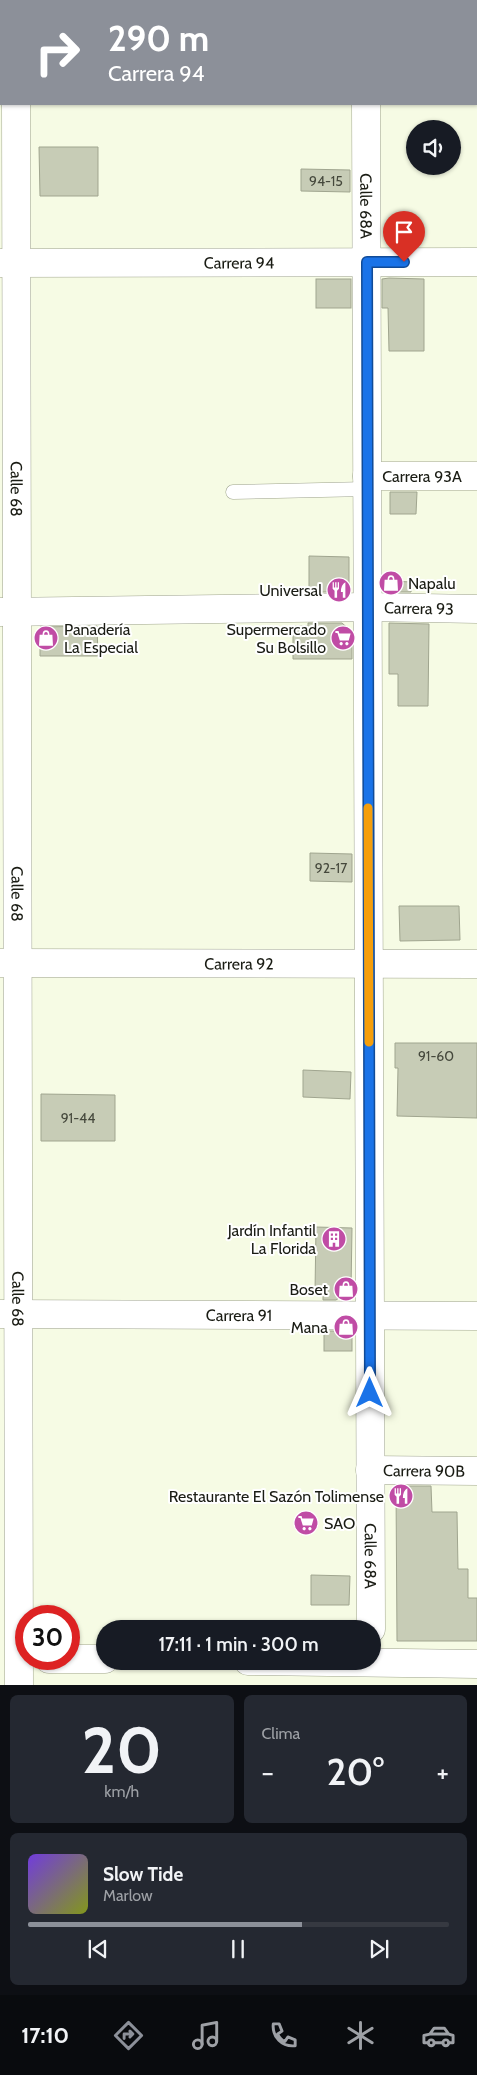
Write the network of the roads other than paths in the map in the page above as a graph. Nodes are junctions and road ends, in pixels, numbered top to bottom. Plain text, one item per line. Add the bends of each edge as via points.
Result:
1 (16, 105) edge
2 (366, 105) edge
3 (367, 262) junction
4 (477, 262) edge
5 (8, 263) edge
6 (477, 476) edge
7 (367, 483) junction
8 (232, 492) dead end
9 (368, 607) junction
10 (477, 609) edge
11 (9, 612) edge
12 (9, 962) edge
13 (369, 963) junction
14 (477, 964) edge
15 (9, 1315) edge
16 (370, 1316) junction
17 (477, 1316) edge
18 (370, 1470) junction
19 (477, 1471) edge
20 (15, 1615) edge
21 (371, 1620) edge
22 (80, 1660) edge
23 (96, 1660) edge
24 (477, 1664) edge
25 (381, 1669) edge

1 - 5 street, Calle 68
2 - 3 street, Calle 68A
3 - 4 street, Carrera 94
3 - 5 street, Carrera 94
3 - 7 street, Calle 68A
5 - 11 street, Calle 68
6 - 7 street, Carrera 93A
7 - 8 lane
7 - 9 street, Calle 68A
9 - 10 street, Carrera 93
9 - 11 street, Carrera 93
9 - 13 street, Calle 68A
11 - 12 street, Calle 68
12 - 13 street, Carrera 92
12 - 15 street, Calle 68
13 - 14 street, Carrera 92
13 - 16 street, Calle 68A
15 - 16 street, Carrera 91
15 - 20 street, Calle 68
16 - 17 street, Carrera 91
16 - 18 street, Calle 68A
18 - 19 street, Carrera 90B
18 - 21 street, Calle 68A
22 - 23 street
24 - 25 street

